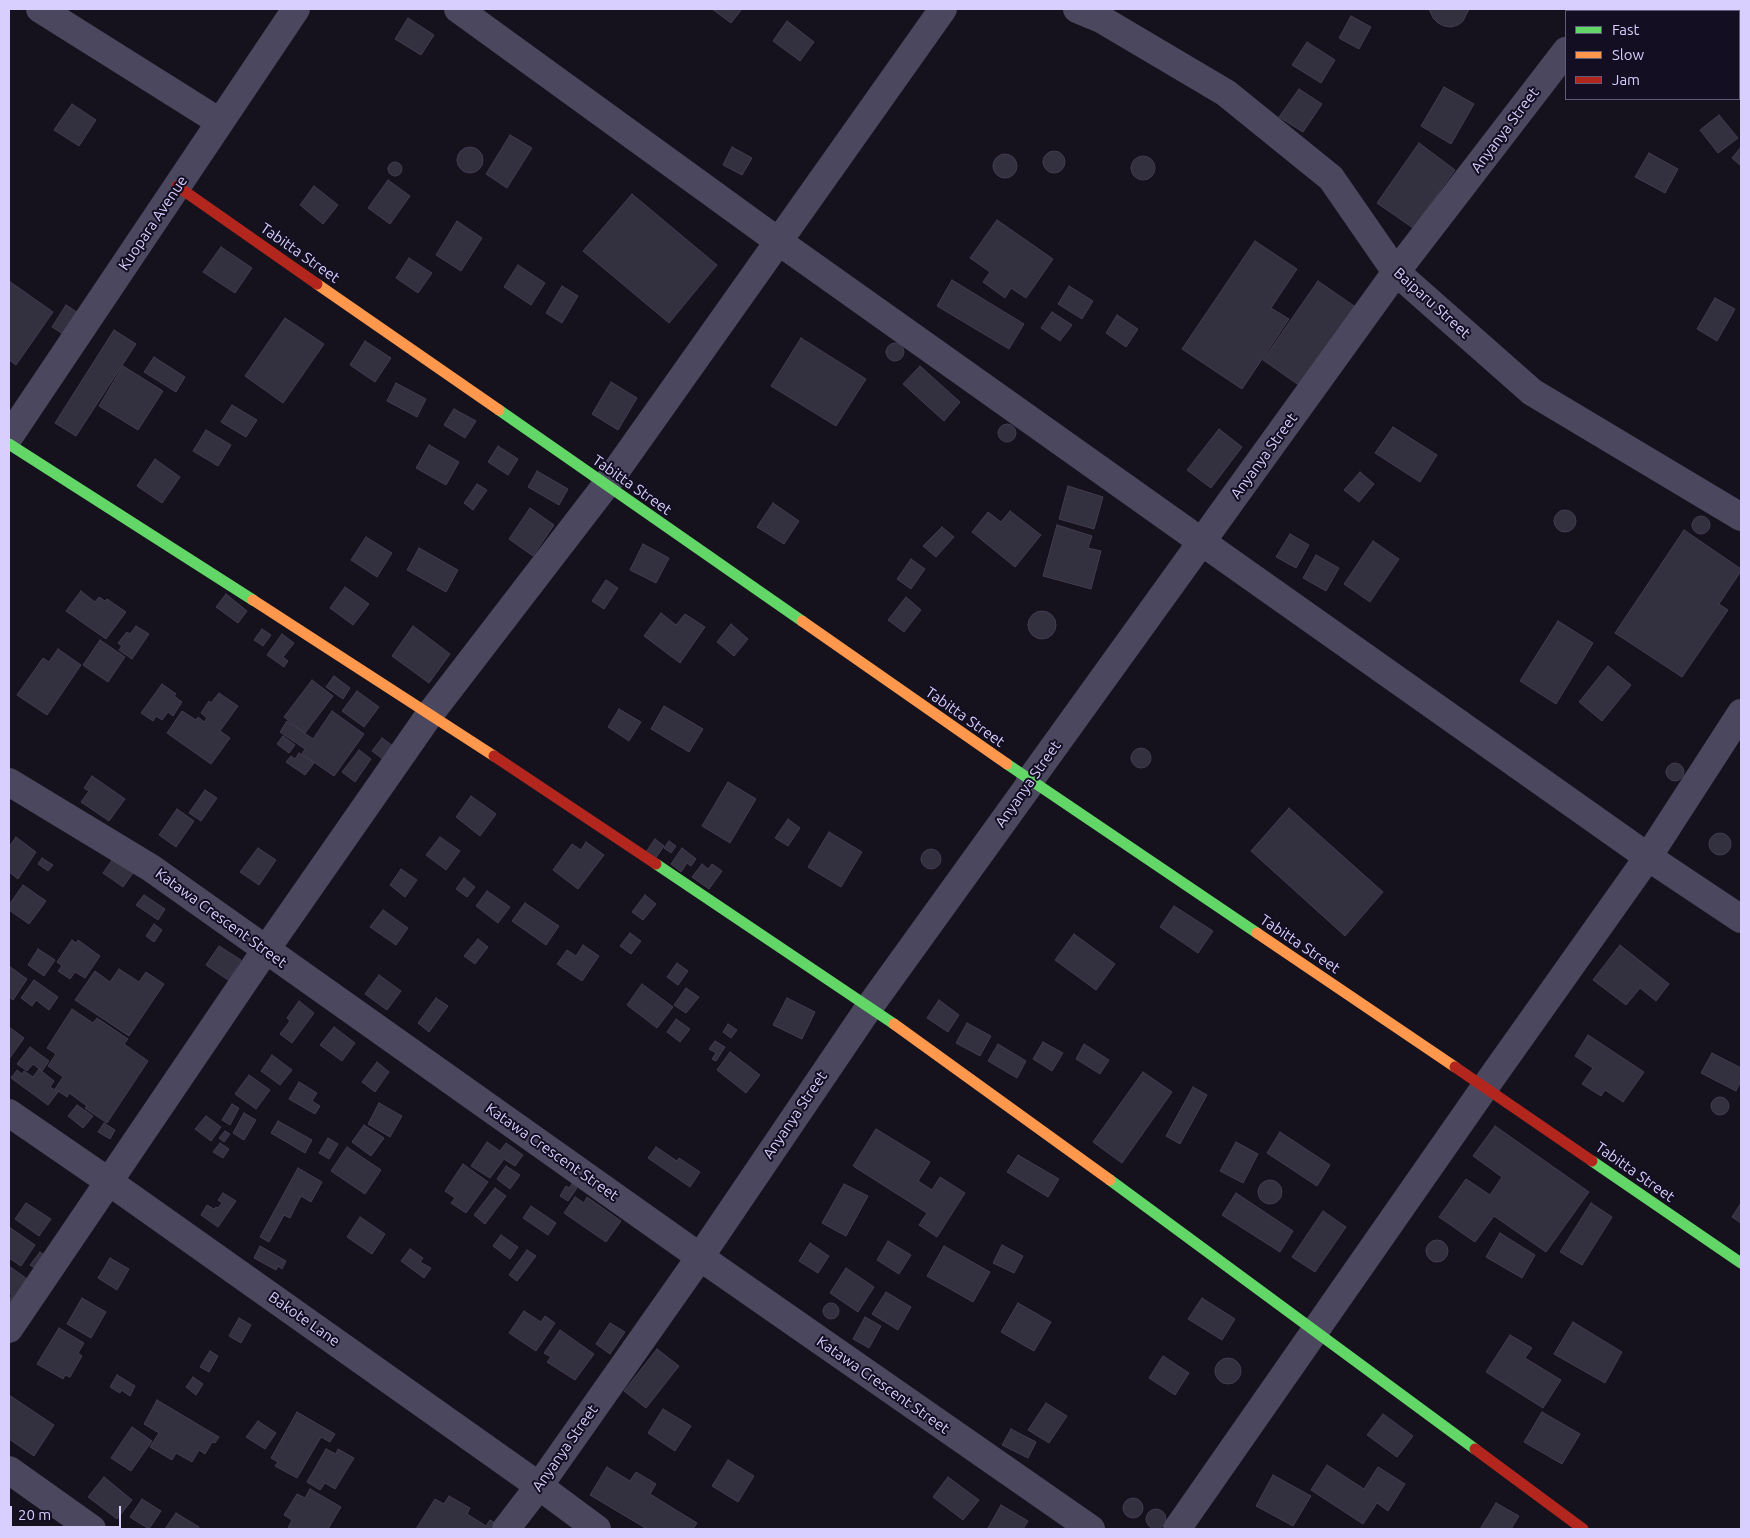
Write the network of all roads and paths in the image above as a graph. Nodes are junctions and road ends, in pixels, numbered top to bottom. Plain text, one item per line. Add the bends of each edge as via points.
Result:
1 (40, 9) edge
2 (296, 9) edge
3 (458, 9) edge
4 (943, 9) edge
5 (1077, 9) edge
6 (1565, 52) edge
7 (220, 122) junction
8 (178, 186) junction
9 (778, 240) junction
10 (1396, 272) junction
11 (9, 437) edge
12 (9, 444) edge
13 (606, 486) junction
14 (1741, 517) edge
15 (1202, 542) junction
16 (1741, 713) edge
17 (430, 714) junction
18 (1030, 780) junction
19 (9, 782) edge
20 (1648, 857) junction
21 (1741, 920) edge
22 (266, 950) junction
23 (870, 1006) junction
24 (1485, 1086) junction
25 (9, 1113) edge
26 (108, 1181) junction
27 (700, 1257) junction
28 (1741, 1263) edge
29 (9, 1329) edge
30 (1315, 1332) junction
31 (9, 1470) edge
32 (539, 1486) junction
33 (92, 1529) edge
34 (506, 1529) edge
35 (597, 1529) edge
36 (1091, 1529) edge
37 (1177, 1529) edge
38 (1583, 1529) edge

1 - 7 street
2 - 7 street, Kuopara Avenue
3 - 9 street
4 - 9 street
5 - 10 street, Baiparu Street via 1101,19 1226,93 1330,178
6 - 10 street, Anyanya Street
7 - 8 street, Kuopara Avenue
8 - 11 street, Kuopara Avenue
8 - 13 street, Tabitta Street
9 - 13 street
9 - 15 street
10 - 14 street, Baiparu Street via 1532,392
10 - 15 street, Anyanya Street
12 - 17 street
13 - 17 street
13 - 18 street, Tabitta Street
15 - 18 street, Anyanya Street
15 - 20 street
16 - 20 street
17 - 22 street
17 - 23 street
18 - 23 street, Anyanya Street
18 - 24 street, Tabitta Street
19 - 22 street, Katawa Crescent Street via 152,868
20 - 21 street
20 - 24 street
22 - 26 street
22 - 27 street, Katawa Crescent Street
23 - 27 street, Anyanya Street
23 - 30 street
24 - 28 street, Tabitta Street
24 - 30 street
25 - 26 street, Bakote Lane
26 - 29 street
26 - 32 street, Bakote Lane
27 - 32 street, Anyanya Street
27 - 36 street, Katawa Crescent Street
30 - 37 street
30 - 38 street
31 - 33 street
32 - 34 street, Anyanya Street
32 - 35 street, Bakote Lane

